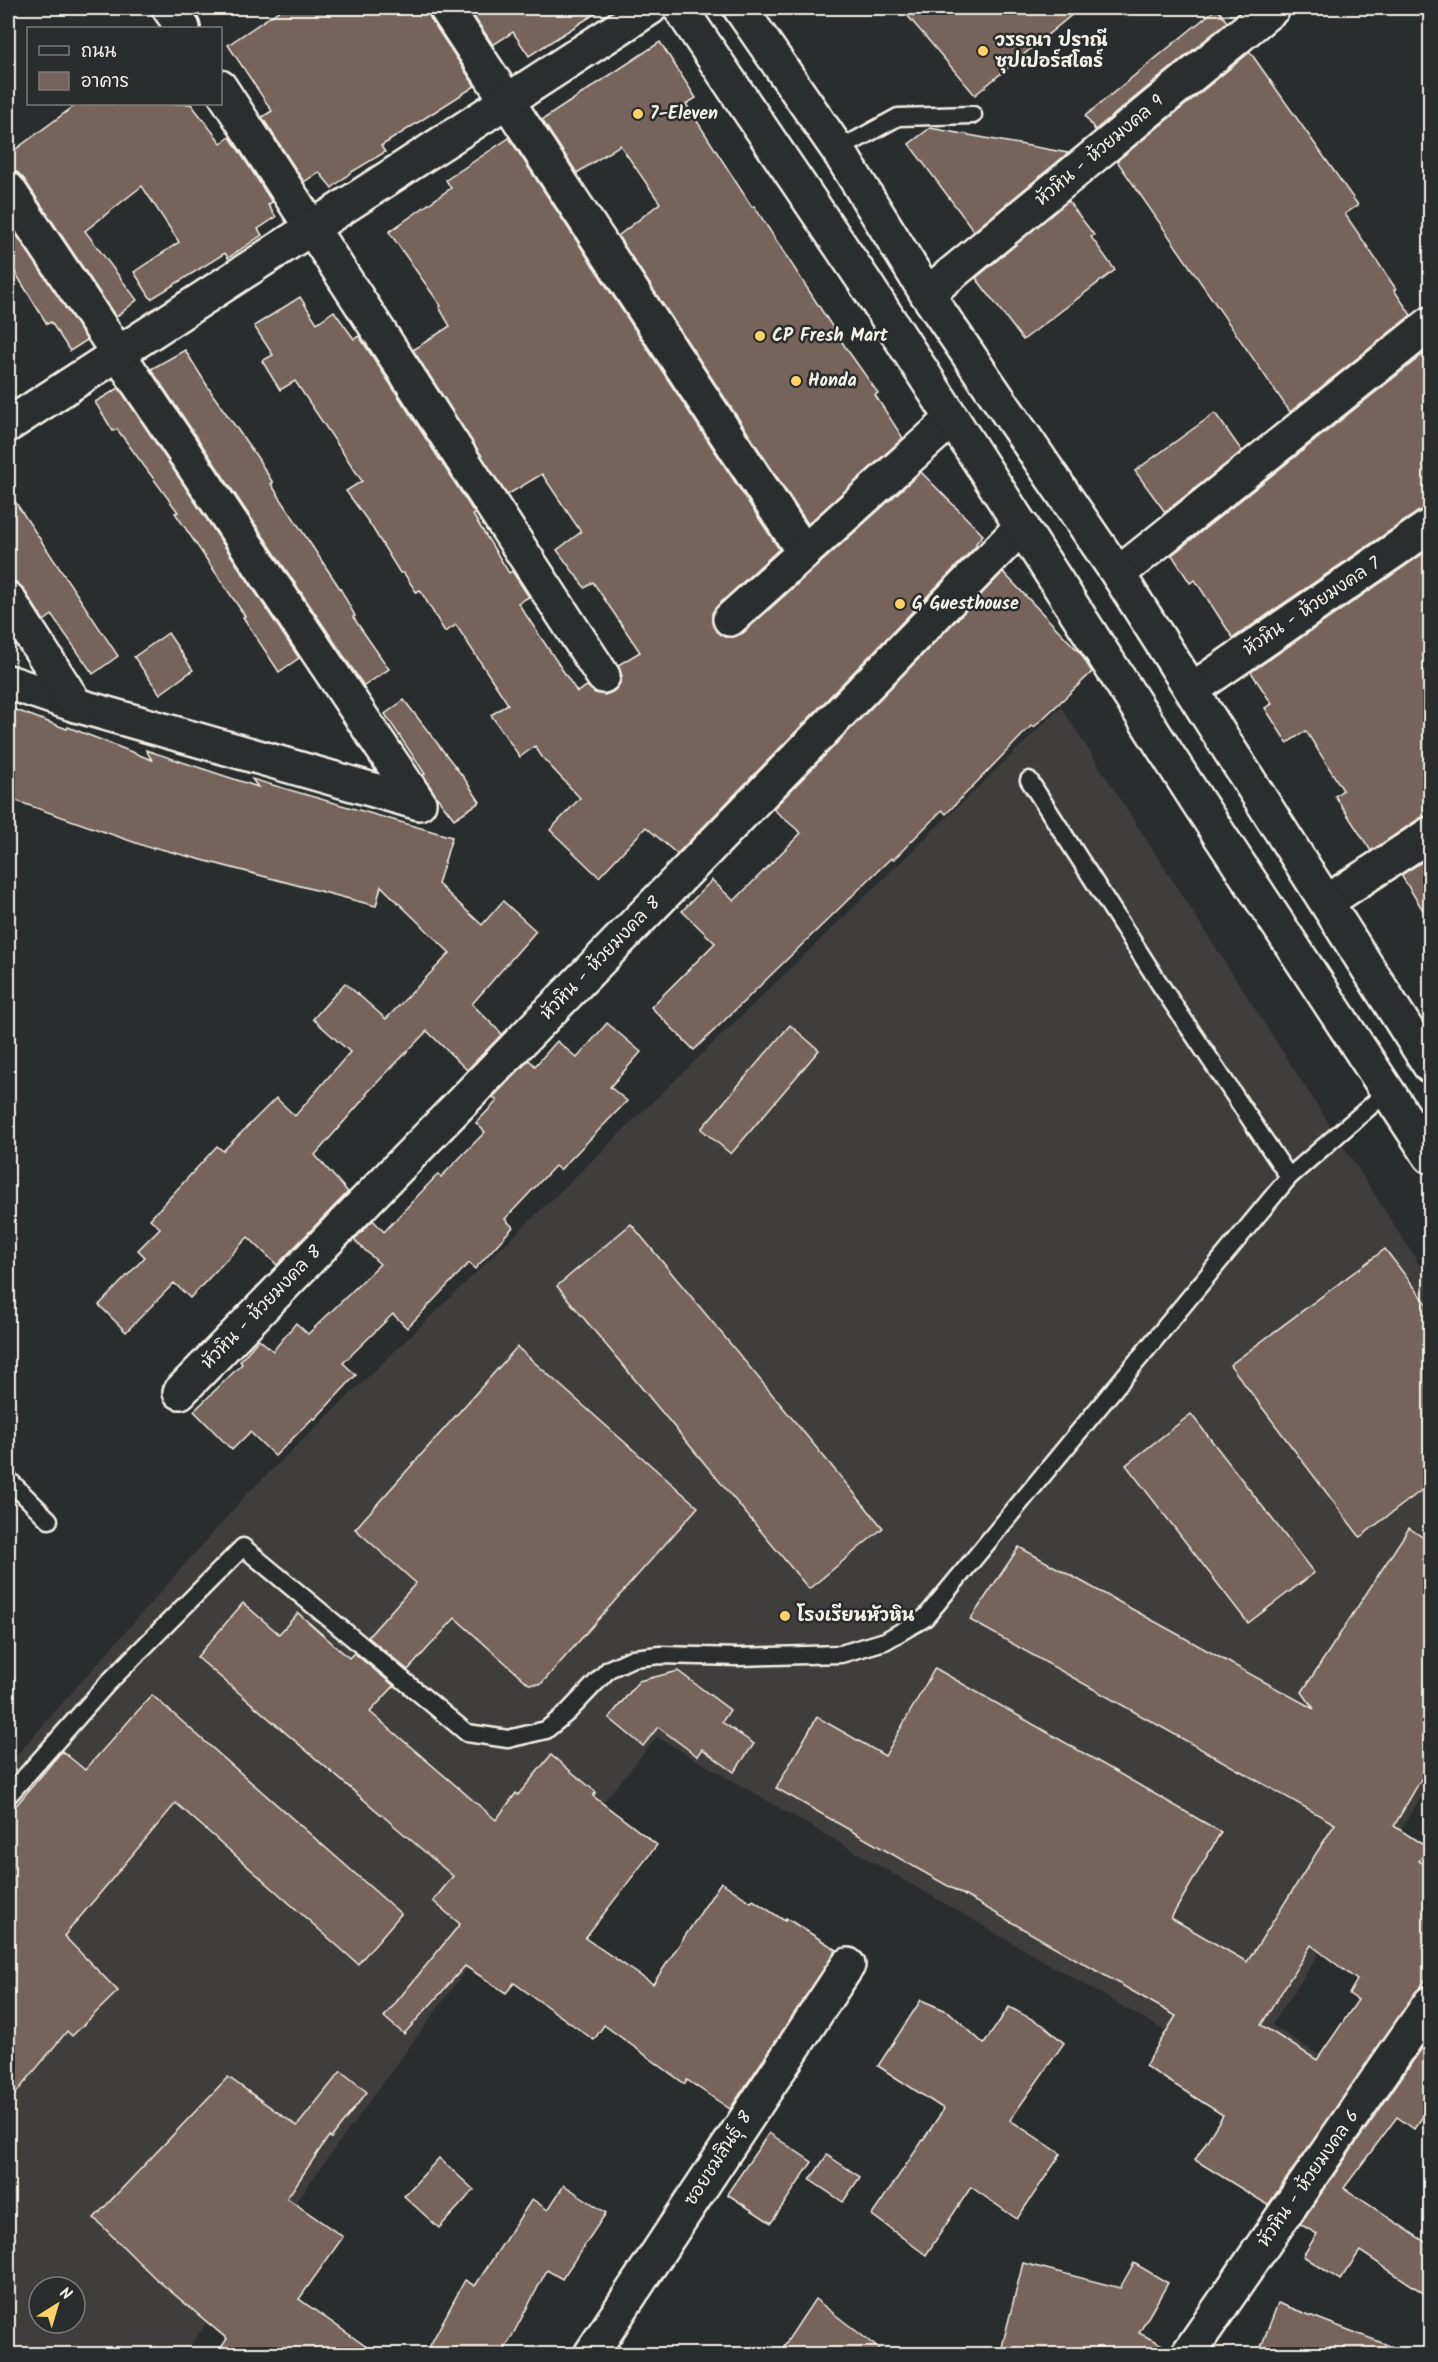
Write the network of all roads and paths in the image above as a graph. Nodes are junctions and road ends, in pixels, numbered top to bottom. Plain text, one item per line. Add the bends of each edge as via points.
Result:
1 (169, 8) edge
2 (446, 8) edge
3 (650, 8) edge
4 (680, 8) edge
5 (740, 8) edge
6 (1273, 8) edge
7 (182, 27) edge
8 (222, 90) edge
9 (507, 100) junction
10 (974, 115) dead end
11 (838, 150) junction
12 (8, 189) edge
13 (310, 227) junction
14 (927, 294) junction
15 (1431, 324) edge
16 (119, 353) junction
17 (952, 418) junction
18 (8, 425) edge
19 (1022, 526) junction
20 (1431, 526) edge
21 (803, 551) junction
22 (1119, 574) junction
23 (8, 599) edge
24 (730, 620) dead end
25 (603, 676) dead end
26 (8, 682) edge
27 (1193, 689) junction
28 (76, 705) junction
29 (1029, 780) dead end
30 (1431, 834) edge
31 (1328, 901) junction
32 (1430, 1065) edge
33 (1389, 1090) junction
34 (1431, 1156) edge
35 (1289, 1177) junction
36 (180, 1392) dead end
37 (8, 1479) edge
38 (50, 1520) dead end
39 (8, 1796) edge
40 (848, 1965) dead end
41 (1431, 2003) edge
42 (591, 2355) edge
43 (1188, 2355) edge

1 - 7 street
2 - 9 street
3 - 9 street
4 - 17 street
5 - 11 street
6 - 14 street, หัวหิน - ห้วยมงคล 9
8 - 13 street
9 - 13 street
9 - 21 street
10 - 11 lane via 898,117
11 - 14 street
12 - 16 street
13 - 16 street
13 - 25 street
14 - 22 street
15 - 22 street
16 - 18 street
16 - 28 street via 419,803
17 - 19 street
17 - 21 street
19 - 33 street via 1198,802
19 - 36 street, หัวหิน - ห้วยมงคล 8
20 - 27 street, หัวหิน - ห้วยมงคล 7
21 - 24 street
22 - 27 street
23 - 28 street
26 - 28 street
27 - 31 street
29 - 35 lane
30 - 31 street
31 - 32 street
32 - 33 street
33 - 34 street
33 - 35 lane
35 - 39 lane via 925,1618 885,1641 841,1654 633,1658 609,1669 546,1730 508,1740 466,1733 243,1547 107,1684
37 - 38 lane
40 - 42 street, ซอยชมสินธุ์ 8
41 - 43 street, หัวหิน - ห้วยมงคล 6

